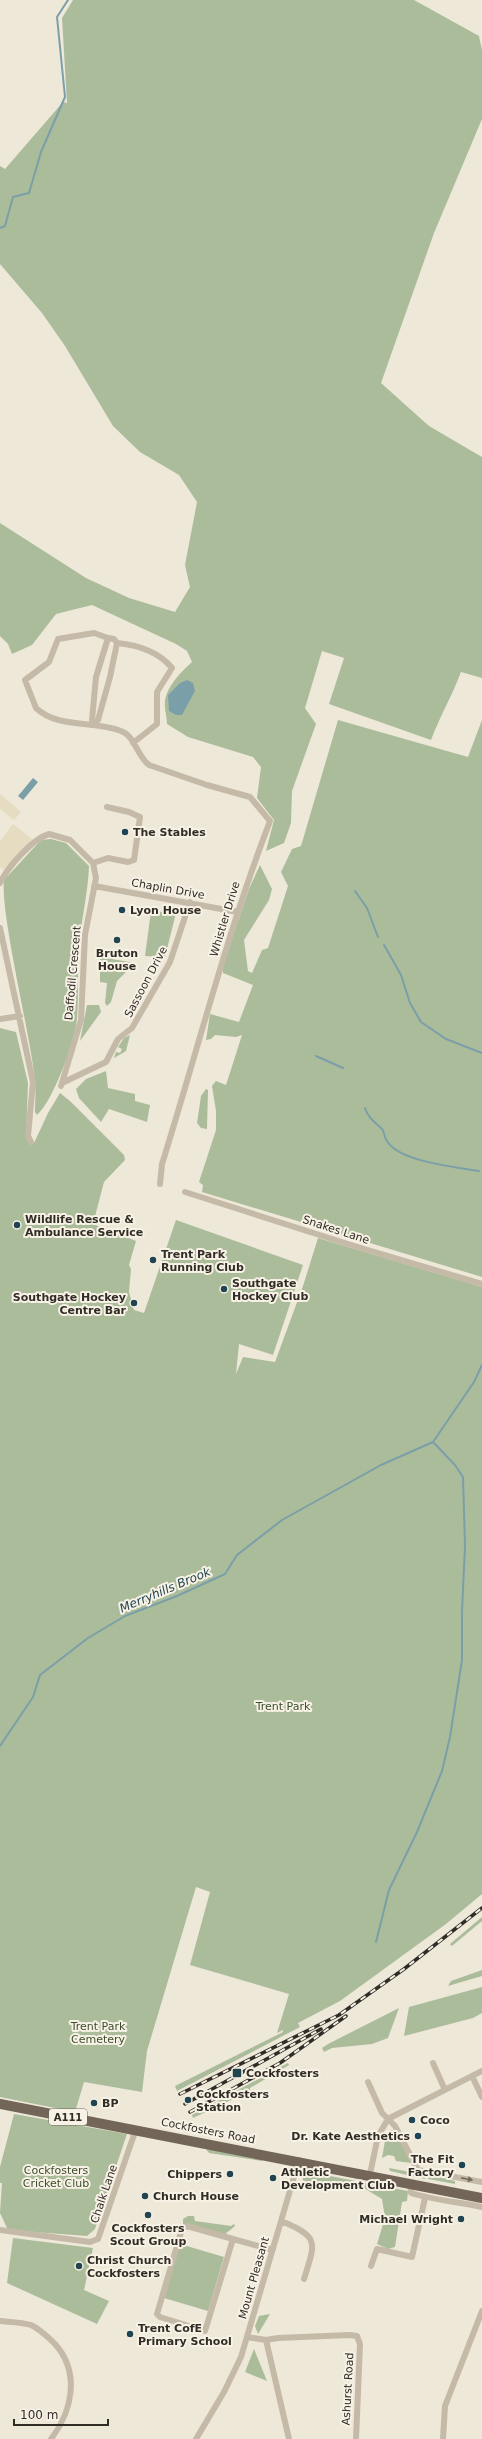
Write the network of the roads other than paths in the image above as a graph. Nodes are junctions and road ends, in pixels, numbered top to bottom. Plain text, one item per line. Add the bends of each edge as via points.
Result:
1 (108, 638) junction
2 (117, 643) junction
3 (95, 723) junction
4 (133, 743) junction
5 (107, 807) dead end
6 (93, 863) junction
7 (0, 883) edge
8 (94, 886) junction
9 (190, 902) junction
10 (238, 912) junction
11 (0, 928) edge
12 (20, 1016) junction
13 (0, 1019) edge
14 (62, 1085) joint
15 (31, 1142) dead end
16 (160, 1184) dead end
17 (185, 1192) dead end
18 (482, 1284) edge
19 (433, 2063) dead end
20 (482, 2071) edge
21 (472, 2076) junction
22 (368, 2082) dead end
23 (445, 2090) junction
24 (482, 2097) edge
25 (0, 2104) edge
26 (388, 2119) junction
27 (136, 2129) junction
28 (299, 2160) junction
29 (370, 2174) junction
30 (482, 2182) edge
31 (410, 2183) junction
32 (425, 2198) junction
33 (482, 2198) edge
34 (482, 2206) edge
35 (281, 2221) junction
36 (0, 2230) edge
37 (233, 2239) junction
38 (272, 2250) junction
39 (371, 2266) dead end
40 (304, 2279) dead end
41 (482, 2310) edge
42 (0, 2321) edge
43 (247, 2337) junction
44 (266, 2340) junction
45 (51, 2439) edge
46 (196, 2439) edge
47 (289, 2439) edge
48 (356, 2439) edge
49 (443, 2439) edge

1 - 2 street via 114,639
1 - 3 street via 96,677 92,720
1 - 3 street via 94,633 61,638 56,642 49,662 25,680 34,705 40,712 65,722
2 - 3 street via 106,693
2 - 4 street via 134,644 167,662 172,668 157,692 156,724
3 - 4 street via 122,731
4 - 10 street, Whistler Drive via 139,755 149,765 250,797 270,821
5 - 6 street via 140,817 134,860 128,862 108,858
6 - 7 street via 70,840 50,834 18,858
6 - 8 street, Daffodil Crescent via 96,878
8 - 9 street, Chaplin Drive
8 - 14 street, Daffodil Crescent via 85,935 80,1020
9 - 10 street, Chaplin Drive
9 - 14 street, Sassoon Drive via 170,962 132,1028 118,1039 106,1062
10 - 16 street, Whistler Drive via 162,1164
11 - 12 street
12 - 13 street
12 - 15 street via 33,1082 28,1136
17 - 18 street, Snakes Lane
19 - 23 street
20 - 21 street
21 - 23 street
21 - 24 street
22 - 26 street via 382,2113
23 - 26 street
25 - 27 main road, Cockfosters Road / A111
26 - 29 street via 378,2136
26 -> 30 street via 395,2126 418,2170
27 - 28 main road, Cockfosters Road / A111
27 - 36 street, Chalk Lane via 98,2239 90,2242
28 - 29 main road, Cockfosters Road / A111
28 - 35 street, Mount Pleasant
29 - 31 main road, Cockfosters Road / A111
31 - 32 street via 411,2193
31 - 33 main road, Cockfosters Road / A111
32 - 34 street via 436,2197
32 - 39 street via 412,2257 378,2249
35 - 38 street, Mount Pleasant
35 - 40 street via 302,2229 311,2238 314,2247
37 - 37 street via 205,2331 160,2317 157,2309 182,2229 187,2226
37 - 38 street
38 - 43 street, Mount Pleasant
41 - 49 street via 445,2406
42 - 45 street via 31,2325 47,2335 65,2355 72,2382 69,2408
43 - 44 street
43 - 46 street, Mount Pleasant via 232,2378
44 - 47 street
44 - 48 street, Ashurst Road via 357,2336 360,2344

